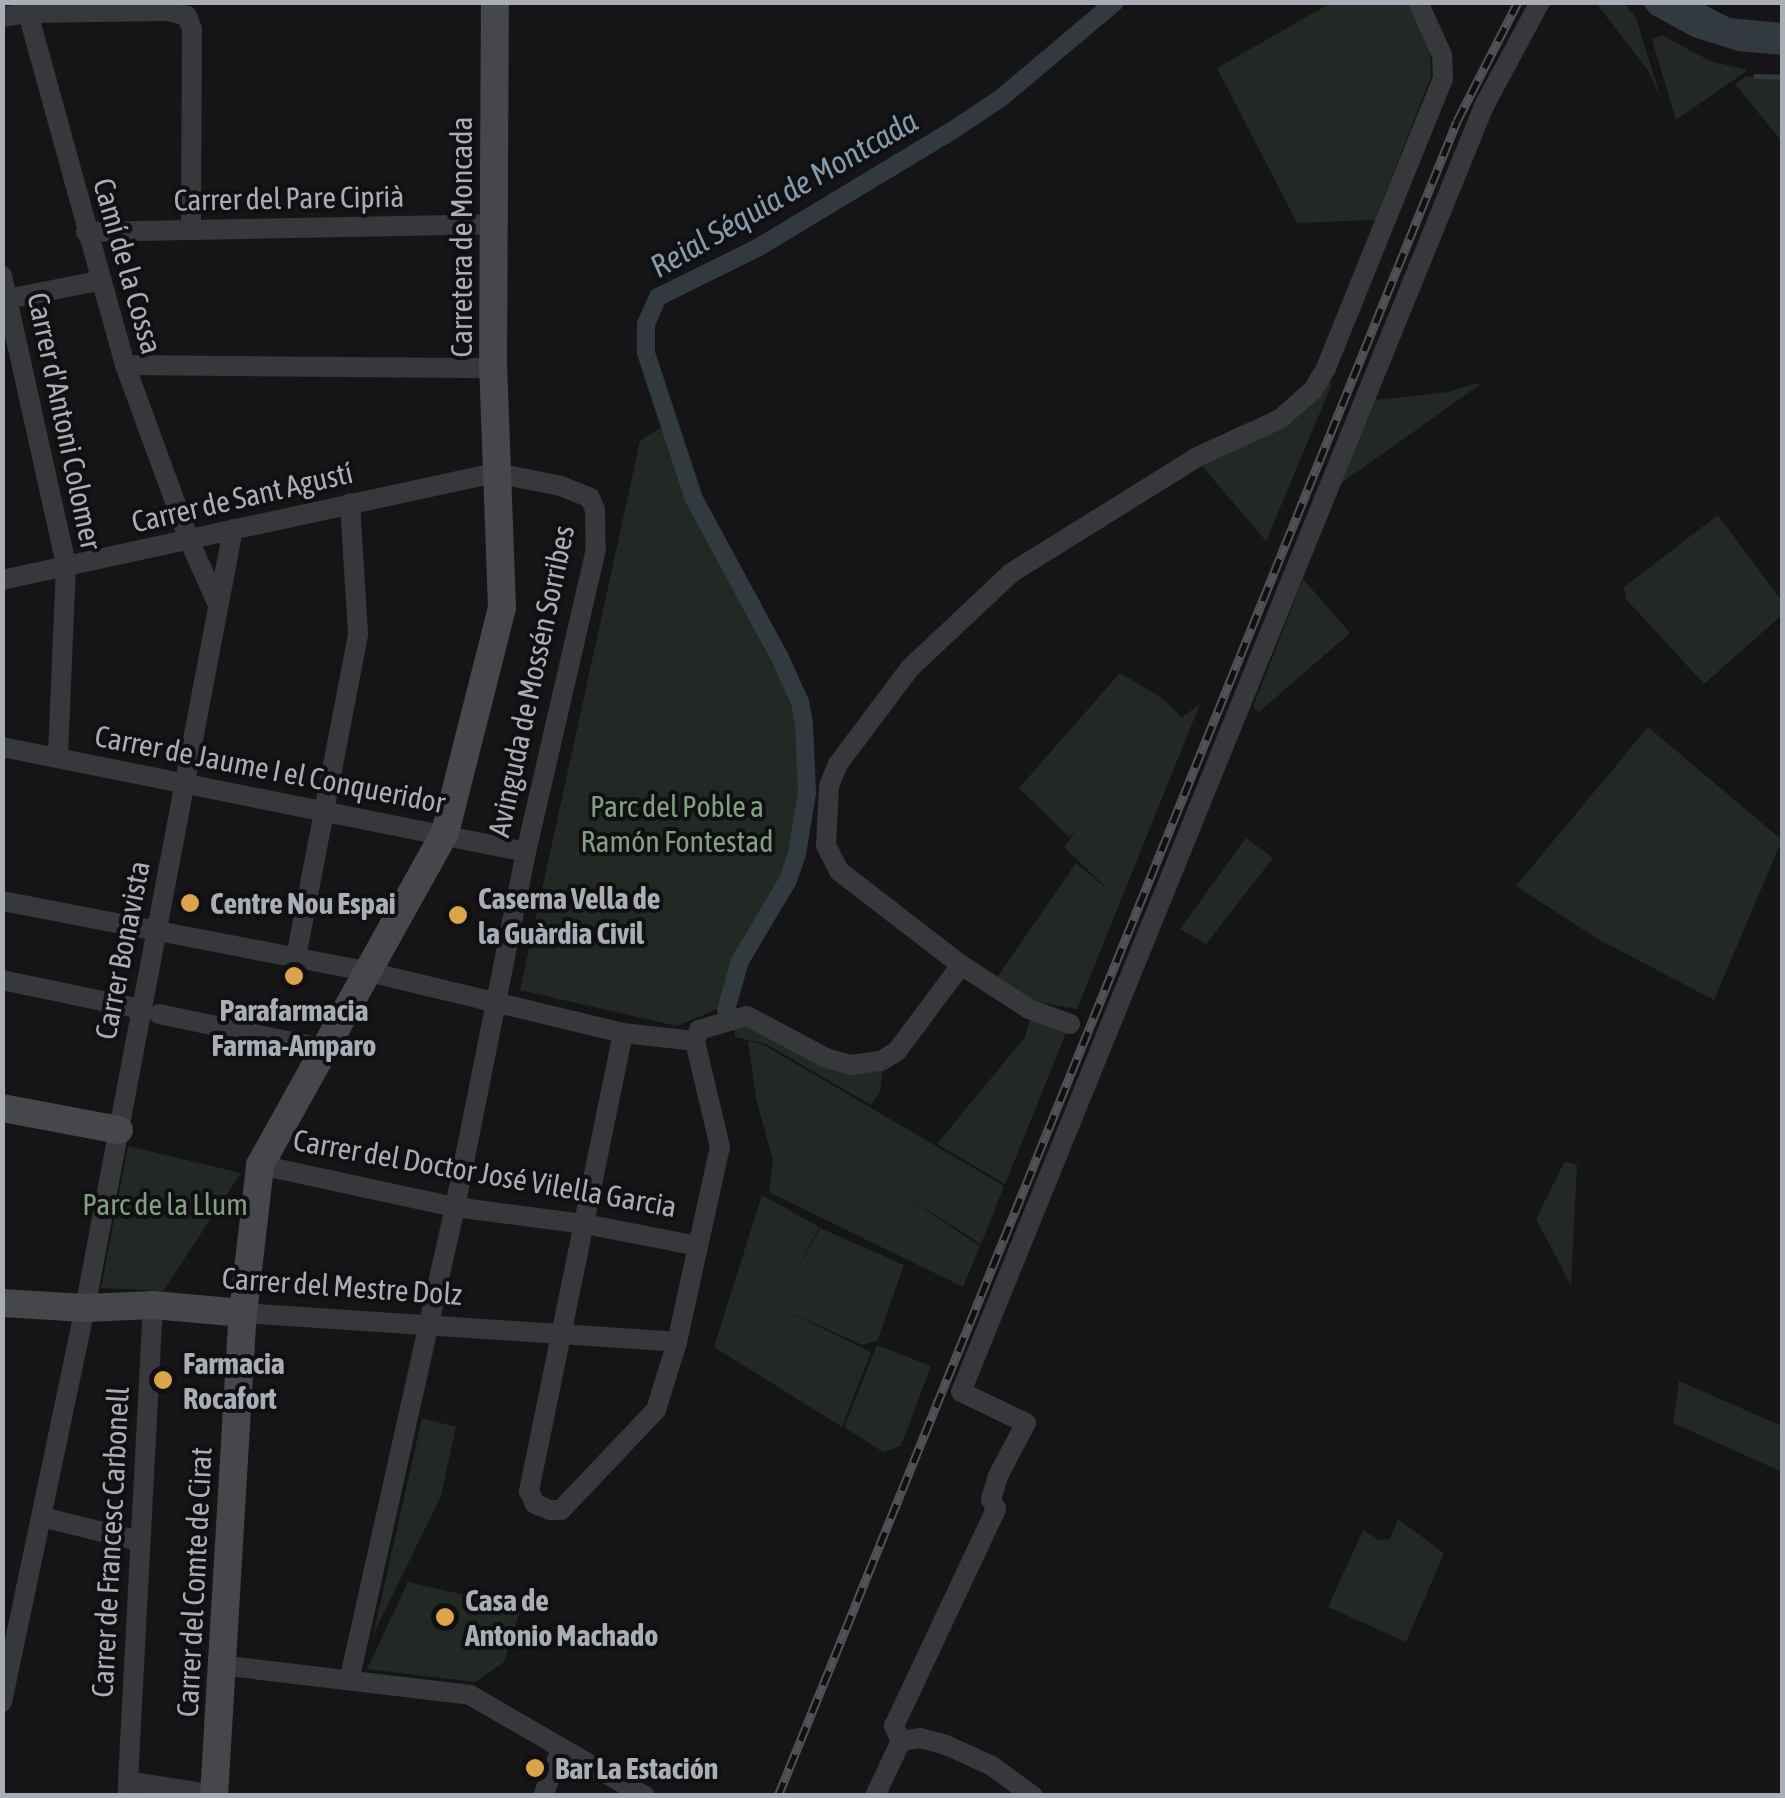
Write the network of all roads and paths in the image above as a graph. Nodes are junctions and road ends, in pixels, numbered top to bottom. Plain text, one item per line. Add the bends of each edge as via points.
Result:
1 (495, 2) edge
2 (1418, 2) edge
3 (1540, 2) edge
4 (26, 8) edge
5 (2, 18) edge
6 (494, 224) junction
7 (191, 230) junction
8 (86, 232) junction
9 (2, 276) edge
10 (98, 281) junction
11 (5, 300) edge
12 (124, 365) junction
13 (492, 368) junction
14 (495, 472) junction
15 (350, 503) junction
16 (234, 529) junction
17 (188, 540) junction
18 (66, 565) junction
19 (2, 580) edge
20 (218, 602) junction
21 (2, 747) edge
22 (58, 758) junction
23 (184, 782) junction
24 (324, 810) junction
25 (446, 834) junction
26 (526, 852) junction
27 (2, 902) edge
28 (156, 929) junction
29 (296, 957) junction
30 (961, 965) junction
31 (369, 972) junction
32 (2, 980) edge
33 (496, 1002) junction
34 (150, 1011) junction
35 (1070, 1024) dead end
36 (623, 1033) junction
37 (695, 1041) junction
38 (326, 1049) junction
39 (2, 1108) edge
40 (118, 1130) junction
41 (260, 1165) junction
42 (455, 1208) junction
43 (585, 1224) junction
44 (698, 1246) junction
45 (2, 1303) edge
46 (152, 1305) junction
47 (85, 1308) junction
48 (243, 1313) junction
49 (426, 1324) junction
50 (562, 1336) junction
51 (677, 1342) junction
52 (42, 1516) junction
53 (139, 1542) junction
54 (220, 1665) junction
55 (350, 1678) junction
56 (3, 1698) edge
57 (901, 1741) junction
58 (561, 1749) junction
59 (128, 1789) edge
60 (214, 1795) edge
61 (543, 1796) edge
62 (645, 1796) edge
63 (875, 1796) edge
64 (1033, 1796) edge

1 - 6 street, Carretera de Moncada
2 - 30 street via 1442,54 1443,79 1313,390 1280,419 1197,457 1011,573 920,657 838,764 825,808 830,857 839,871
3 - 57 street via 1484,106 961,1392 1026,1422 998,1476 991,1500 996,1509 894,1726
4 - 5 street
4 - 7 street via 187,16
4 - 8 street, Camí de la Cossa
6 - 7 street, Carrer del Pare Ciprià
6 - 13 street, Carretera de Moncada
7 - 8 street, Carrer del Pare Ciprià
8 - 10 street, Camí de la Cossa
9 - 11 street, Carrer d'Antoni Colomer
10 - 11 street
10 - 12 street, Camí de la Cossa
11 - 18 street, Carrer d'Antoni Colomer
12 - 13 street
12 - 17 street, Camí de la Cossa
13 - 14 street, Carretera de Moncada
14 - 15 street, Carrer de Sant Agustí
14 - 25 street, Carretera de Moncada via 502,608
14 - 26 street, Avinguda de Mossén Sorribes via 590,498 597,526
15 - 16 street, Carrer de Sant Agustí
15 - 24 street via 358,634
16 - 17 street, Carrer de Sant Agustí
16 - 20 street, Carrer Bonavista
17 - 18 street, Carrer de Sant Agustí
17 - 20 street
18 - 19 street, Carrer de Sant Agustí
18 - 22 street, Carrer d'Antoni Colomer
20 - 23 street, Carrer Bonavista
21 - 22 street, Carrer de Jaume I el Conqueridor
22 - 23 street, Carrer de Jaume I el Conqueridor
23 - 24 street, Carrer de Jaume I el Conqueridor
23 - 28 street, Carrer Bonavista
24 - 25 street, Carrer de Jaume I el Conqueridor
24 - 29 street
25 - 26 street, Carrer de Jaume I el Conqueridor
25 - 31 street, Carretera de Moncada
26 - 33 street, Avinguda de Mossén Sorribes
27 - 28 street
28 - 29 street
28 - 34 street, Carrer Bonavista
29 - 31 street
30 - 35 street via 1029,1009
30 - 37 street via 897,1051 881,1061 851,1065 826,1058 747,1016 699,1030
31 - 33 street
31 - 38 street, Carretera de Moncada
32 - 34 street
33 - 36 street
33 - 42 street, Avinguda de Mossén Sorribes
34 - 38 street
34 - 40 street, Carrer Bonavista
36 - 37 street
36 - 43 street
37 - 44 street via 720,1147
38 - 41 street, Carretera de Moncada
39 - 40 street
40 - 47 street, Carrer Bonavista
41 - 42 street, Carrer del Doctor José Vilella Garcia
41 - 48 street, Carrer del Comte de Cirat
42 - 43 street, Carrer del Doctor José Vilella Garcia
42 - 49 street, Avinguda de Mossén Sorribes
43 - 44 street, Carrer del Doctor José Vilella Garcia
43 - 50 street
44 - 51 street
45 - 47 street, Carrer del Mestre Dolz
46 - 47 street, Carrer del Mestre Dolz
46 - 48 street, Carrer del Mestre Dolz
46 - 53 street, Carrer de Francesc Carbonell
47 - 52 street, Carrer Bonavista
48 - 49 street, Carrer del Mestre Dolz
48 - 54 street, Carrer del Comte de Cirat
49 - 50 street, Carrer del Mestre Dolz
49 - 55 street, Avinguda de Mossén Sorribes
50 - 51 street, Carrer del Mestre Dolz
50 - 51 street via 529,1492 535,1504 562,1510 656,1410
52 - 53 street
52 - 56 street, Carrer Bonavista
53 - 59 street, Carrer de Francesc Carbonell
54 - 55 street
54 - 60 street, Carrer del Comte de Cirat
55 - 58 street via 470,1696
57 - 63 street
57 - 64 street via 946,1745 992,1766
58 - 61 street
58 - 62 street
59 - 60 street

